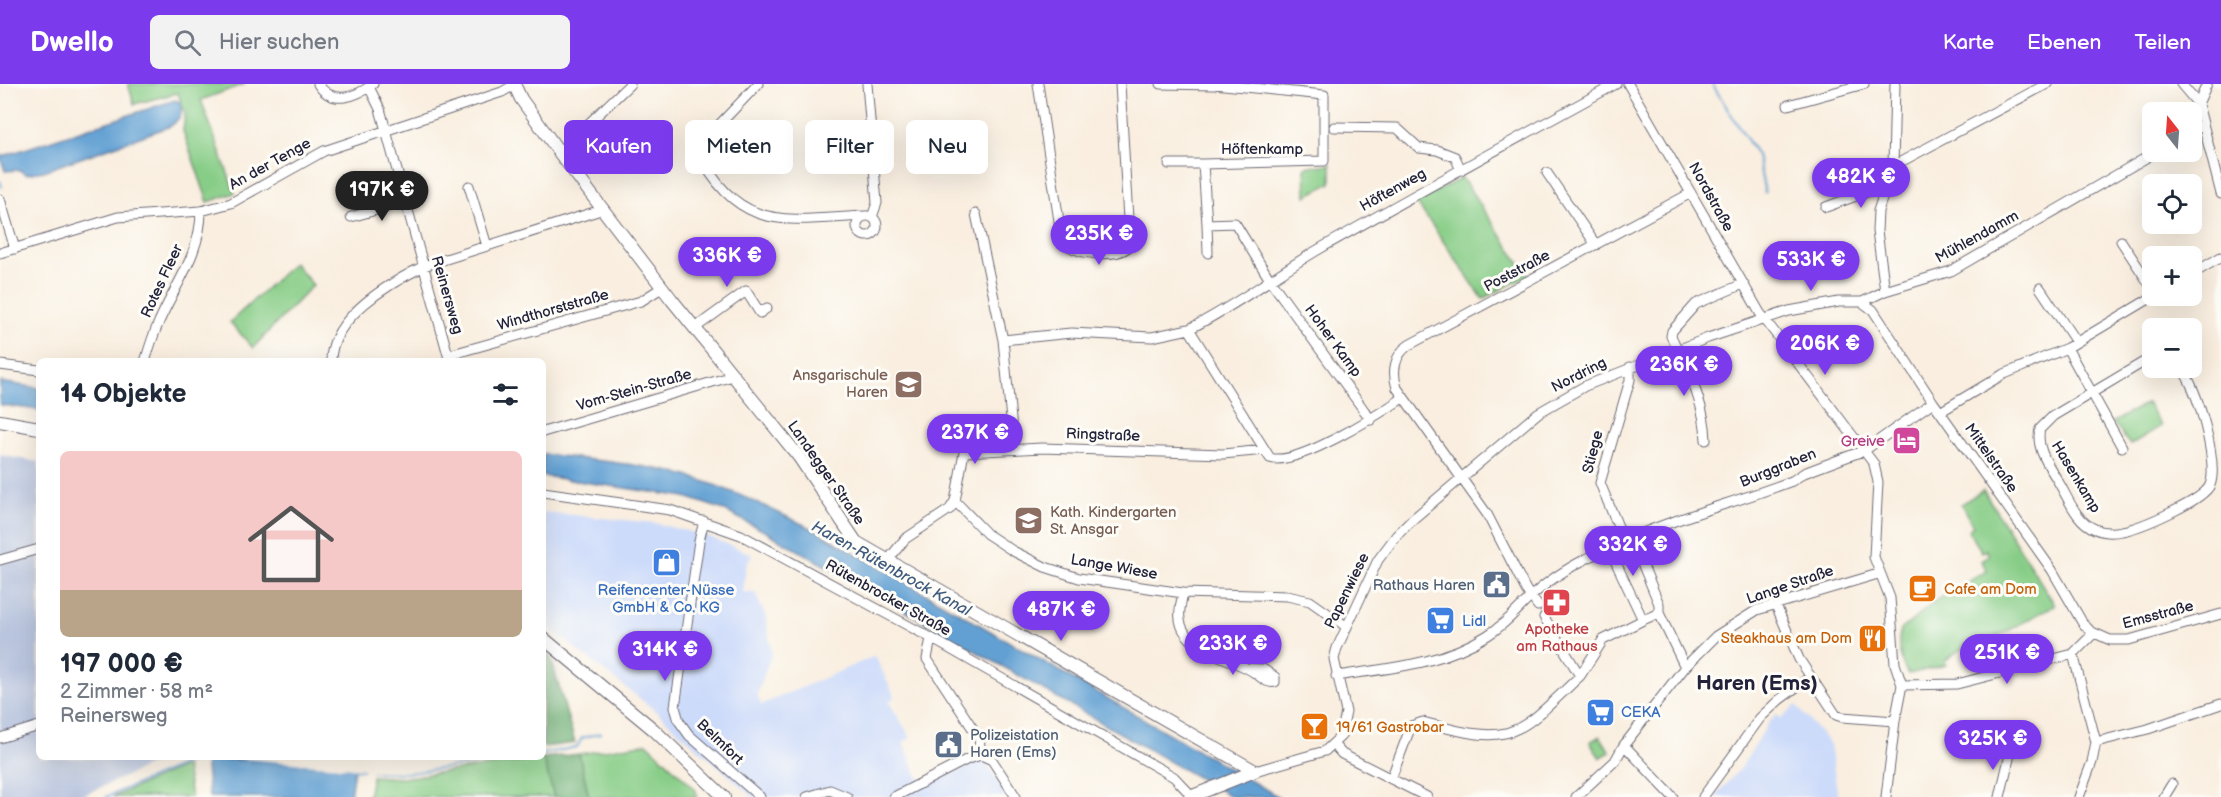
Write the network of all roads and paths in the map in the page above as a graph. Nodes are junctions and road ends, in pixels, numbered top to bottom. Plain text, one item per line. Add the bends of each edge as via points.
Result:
1 (318, 84) edge
2 (630, 84) edge
3 (758, 84) edge
4 (867, 84) edge
5 (1038, 84) edge
6 (1120, 84) edge
7 (1161, 84) edge
8 (1616, 84) edge
9 (1628, 84) edge
10 (1864, 84) edge
11 (1895, 84) edge
12 (2047, 84) edge
13 (2181, 84) edge
14 (2207, 84) edge
15 (371, 85) edge
16 (515, 85) edge
17 (1214, 85) edge
18 (2196, 102) edge
19 (2199, 102) edge
20 (1788, 105) dead end
21 (2202, 120) edge
22 (2203, 124) joint
23 (1334, 127) dead end
24 (385, 129) junction
25 (559, 152) junction
26 (2142, 160) edge
27 (1169, 164) dead end
28 (1203, 164) junction
29 (1893, 166) junction
30 (1461, 170) junction
31 (1547, 173) dead end
32 (1886, 185) junction
33 (469, 186) dead end
34 (1691, 193) junction
35 (2221, 194) edge
36 (0, 199) edge
37 (405, 202) junction
38 (1826, 207) dead end
39 (604, 209) junction
40 (201, 211) junction
41 (976, 214) dead end
42 (351, 217) dead end
43 (1207, 224) junction
44 (2121, 242) dead end
45 (1596, 245) junction
46 (487, 246) junction
47 (15, 249) junction
48 (1208, 253) dead end
49 (0, 254) edge
50 (2221, 257) edge
51 (424, 266) junction
52 (2202, 268) edge
53 (2142, 273) edge
54 (1270, 280) junction
55 (1743, 284) junction
56 (663, 287) junction
57 (2040, 288) dead end
58 (1885, 291) junction
59 (1862, 303) junction
60 (2142, 303) edge
61 (768, 308) dead end
62 (1764, 319) junction
63 (695, 328) junction
64 (1190, 329) junction
65 (1003, 340) junction
66 (2076, 342) junction
67 (2067, 348) junction
68 (1680, 350) junction
69 (146, 358) edge
70 (332, 358) edge
71 (450, 358) edge
72 (2142, 363) edge
73 (0, 365) edge
74 (1630, 367) junction
75 (36, 370) edge
76 (733, 376) junction
77 (2186, 378) edge
78 (2093, 393) junction
79 (1403, 398) junction
80 (1933, 402) junction
81 (1940, 412) junction
82 (1371, 420) junction
83 (0, 421) edge
84 (36, 427) edge
85 (546, 431) edge
86 (1706, 440) dead end
87 (2122, 447) dead end
88 (1014, 449) junction
89 (1265, 450) junction
90 (1865, 450) junction
91 (1461, 480) junction
92 (546, 492) edge
93 (955, 501) junction
94 (704, 520) junction
95 (1628, 540) junction
96 (1609, 548) junction
97 (36, 550) edge
98 (0, 560) edge
99 (888, 560) junction
100 (1878, 574) junction
101 (1183, 593) junction
102 (1530, 597) junction
103 (1775, 603) junction
104 (1538, 606) dead end
105 (1659, 609) junction
106 (2221, 614) edge
107 (1544, 617) dead end
108 (1643, 620) junction
109 (1347, 627) junction
110 (2093, 634) junction
111 (931, 638) junction
112 (546, 640) edge
113 (2073, 654) junction
114 (1685, 667) junction
115 (1247, 668) dead end
116 (1336, 676) junction
117 (1580, 676) junction
118 (1810, 677) junction
119 (1902, 685) junction
120 (2221, 704) edge
121 (1894, 721) junction
122 (36, 727) edge
123 (0, 738) edge
124 (2096, 742) junction
125 (1334, 745) junction
126 (1624, 745) junction
127 (2011, 750) dead end
128 (981, 755) junction
129 (1251, 773) junction
130 (1391, 779) junction
131 (2172, 784) dead end
132 (724, 797) edge
133 (760, 797) edge
134 (807, 797) edge
135 (847, 797) edge
136 (894, 797) edge
137 (1016, 797) edge
138 (1191, 797) edge
139 (1427, 797) edge
140 (1576, 797) edge
141 (1673, 797) edge
142 (1703, 797) edge
143 (1886, 797) edge
144 (2000, 797) edge
145 (2079, 797) edge
146 (2164, 797) edge

1 - 15 street via 325,92 344,98
2 - 25 street
3 - 4 street via 696,149 708,172 734,200 773,218 793,221 869,216 877,203
5 - 6 street via 1061,234 1066,245 1076,250 1115,253 1127,248 1130,236
7 - 17 street, Höftenkamp
8 - 30 street, Höftenweg
9 - 34 street, Nordstraße
10 - 20 street
11 - 29 street
12 - 29 street
13 - 18 street
14 - 19 street
15 - 24 street, Reinersweg
16 - 24 street, An der Tenge
16 - 25 main road, Landegger Straße
17 - 28 street, Höftenkamp via 1324,95 1326,153 1321,163
21 - 22 street
22 - 35 street
23 - 30 street via 1397,128 1419,148 1455,157
24 - 37 street, Reinersweg
24 - 40 street, An der Tenge via 324,151 246,196
25 - 39 main road, Landegger Straße
26 - 58 street, Mühlendamm via 1951,272
27 - 28 street, Höftenkamp
28 - 43 street, Höftenkamp
29 - 32 street
30 - 54 street, Höftenweg
31 - 45 street
32 - 38 street
32 - 58 street via 1877,231
33 - 46 street
34 - 45 street, Poststraße
34 - 55 street, Nordstraße
36 - 47 street
37 - 42 street
37 - 51 street, Reinersweg
39 - 46 street
39 - 56 main road, Landegger Straße
40 - 47 street, An der Tenge via 118,217
40 - 69 street, Rotes Fleer via 192,256 159,321
41 - 65 street
43 - 48 street, Höftenkamp
43 - 54 street via 1235,223
44 - 53 street
45 - 79 street, Poststraße via 1403,349 1395,371 1396,388
46 - 51 street
47 - 49 street, An der Tenge
50 - 52 street
51 - 70 street via 397,279 359,308 339,334
51 - 71 street, Reinersweg
54 - 64 street, Höftenweg
54 - 82 street, Hoher Kamp
55 - 62 street, Nordstraße
55 - 68 street via 1696,304 1672,331
56 - 63 main road, Landegger Straße
56 - 71 street, Windthorststraße via 641,301
57 - 66 street
58 - 59 street, Mühlendamm
59 - 62 street, Mühlendamm via 1816,305
59 - 80 street, Mittelstraße via 1873,310
60 - 66 street
61 - 63 street via 760,313 746,291
62 - 68 street, Nordring
62 - 90 street, Nordstraße
63 - 76 main road, Landegger Straße
64 - 65 street via 1152,337 1071,333
64 - 89 street
65 - 88 street
66 - 67 street
67 - 78 street
67 - 81 street via 2002,375
68 - 74 street, Nordring
68 - 86 street via 1697,391
72 - 78 street, Hasenkamp
73 - 75 street
74 - 91 street, Nordring via 1585,386 1538,413
74 - 95 street, Stiege via 1630,380 1600,483
76 - 85 street, Vom-Stein-Straße
76 - 99 main road, Landegger Straße via 799,457 849,535
77 - 78 street, Hasenkamp via 2200,404 2210,460 2210,485 2202,495 2177,509 2121,532 2097,530 2080,519 2038,444 2045,422
78 - 87 street
79 - 82 street, Ringstraße
79 - 91 street
80 - 81 street, Mittelstraße
80 - 90 street, Burggraben
81 - 110 street, Mittelstraße
82 - 89 street, Ringstraße via 1296,455 1275,460
83 - 84 main road
88 - 89 street, Ringstraße via 1194,454
88 - 93 street, Ringstraße via 964,452
90 - 95 street, Burggraben via 1792,481
90 - 100 street, Nordstraße via 1874,464 1878,482 1873,539
91 - 102 street via 1487,514
91 - 109 street, Papenwiese via 1413,519 1386,548
92 - 94 street, Rütenbrocker Straße via 670,510
93 - 99 street via 950,509 905,539
93 - 101 street, Lange Wiese via 987,534 1045,567 1079,578
94 - 111 street, Rütenbrocker Straße via 741,535
94 - 133 street, Belmfort via 675,707 689,735
95 - 96 street, Burggraben
95 - 105 street, Stiege
96 - 102 street, Burggraben
96 - 108 street
97 - 98 street
99 - 129 main road, Landegger Straße
100 - 103 street, Lange Straße
100 - 119 street, Nordstraße via 1890,598 1895,664
101 - 109 street, Lange Wiese via 1287,596 1310,601
101 - 115 street via 1179,610 1185,633 1194,642
102 - 104 street
102 - 116 street, Burggraben via 1514,617 1461,650 1426,663
103 - 114 street, Lange Straße via 1747,615 1716,636
103 - 118 street
105 - 108 street
105 - 114 street, Stiege
106 - 110 street, Emsstraße via 2129,640 2110,640
107 - 117 street
108 - 117 street via 1603,640
109 - 116 street, Papenwiese via 1334,659
110 - 113 street
111 - 128 street via 927,659 979,738
111 - 138 street, Rütenbrocker Straße via 1174,777
112 - 132 main road via 653,729
113 - 119 street via 1957,684
113 - 124 street
114 - 126 street, Lange Straße
116 - 125 street, Papenwiese via 1346,722
117 - 130 street via 1531,723 1511,733 1484,735 1415,723
118 - 121 street via 1836,714
118 - 142 street via 1760,718
119 - 121 street
120 - 124 street
121 - 143 street
122 - 123 street
124 - 145 street
125 - 129 street via 1314,755
125 - 130 street via 1342,754
126 - 140 street, Lange Straße via 1603,775
126 - 141 street
127 - 144 street
128 - 136 street
128 - 137 street via 992,760
129 - 138 main road
130 - 139 street
131 - 146 street
134 - 135 street via 830,790

